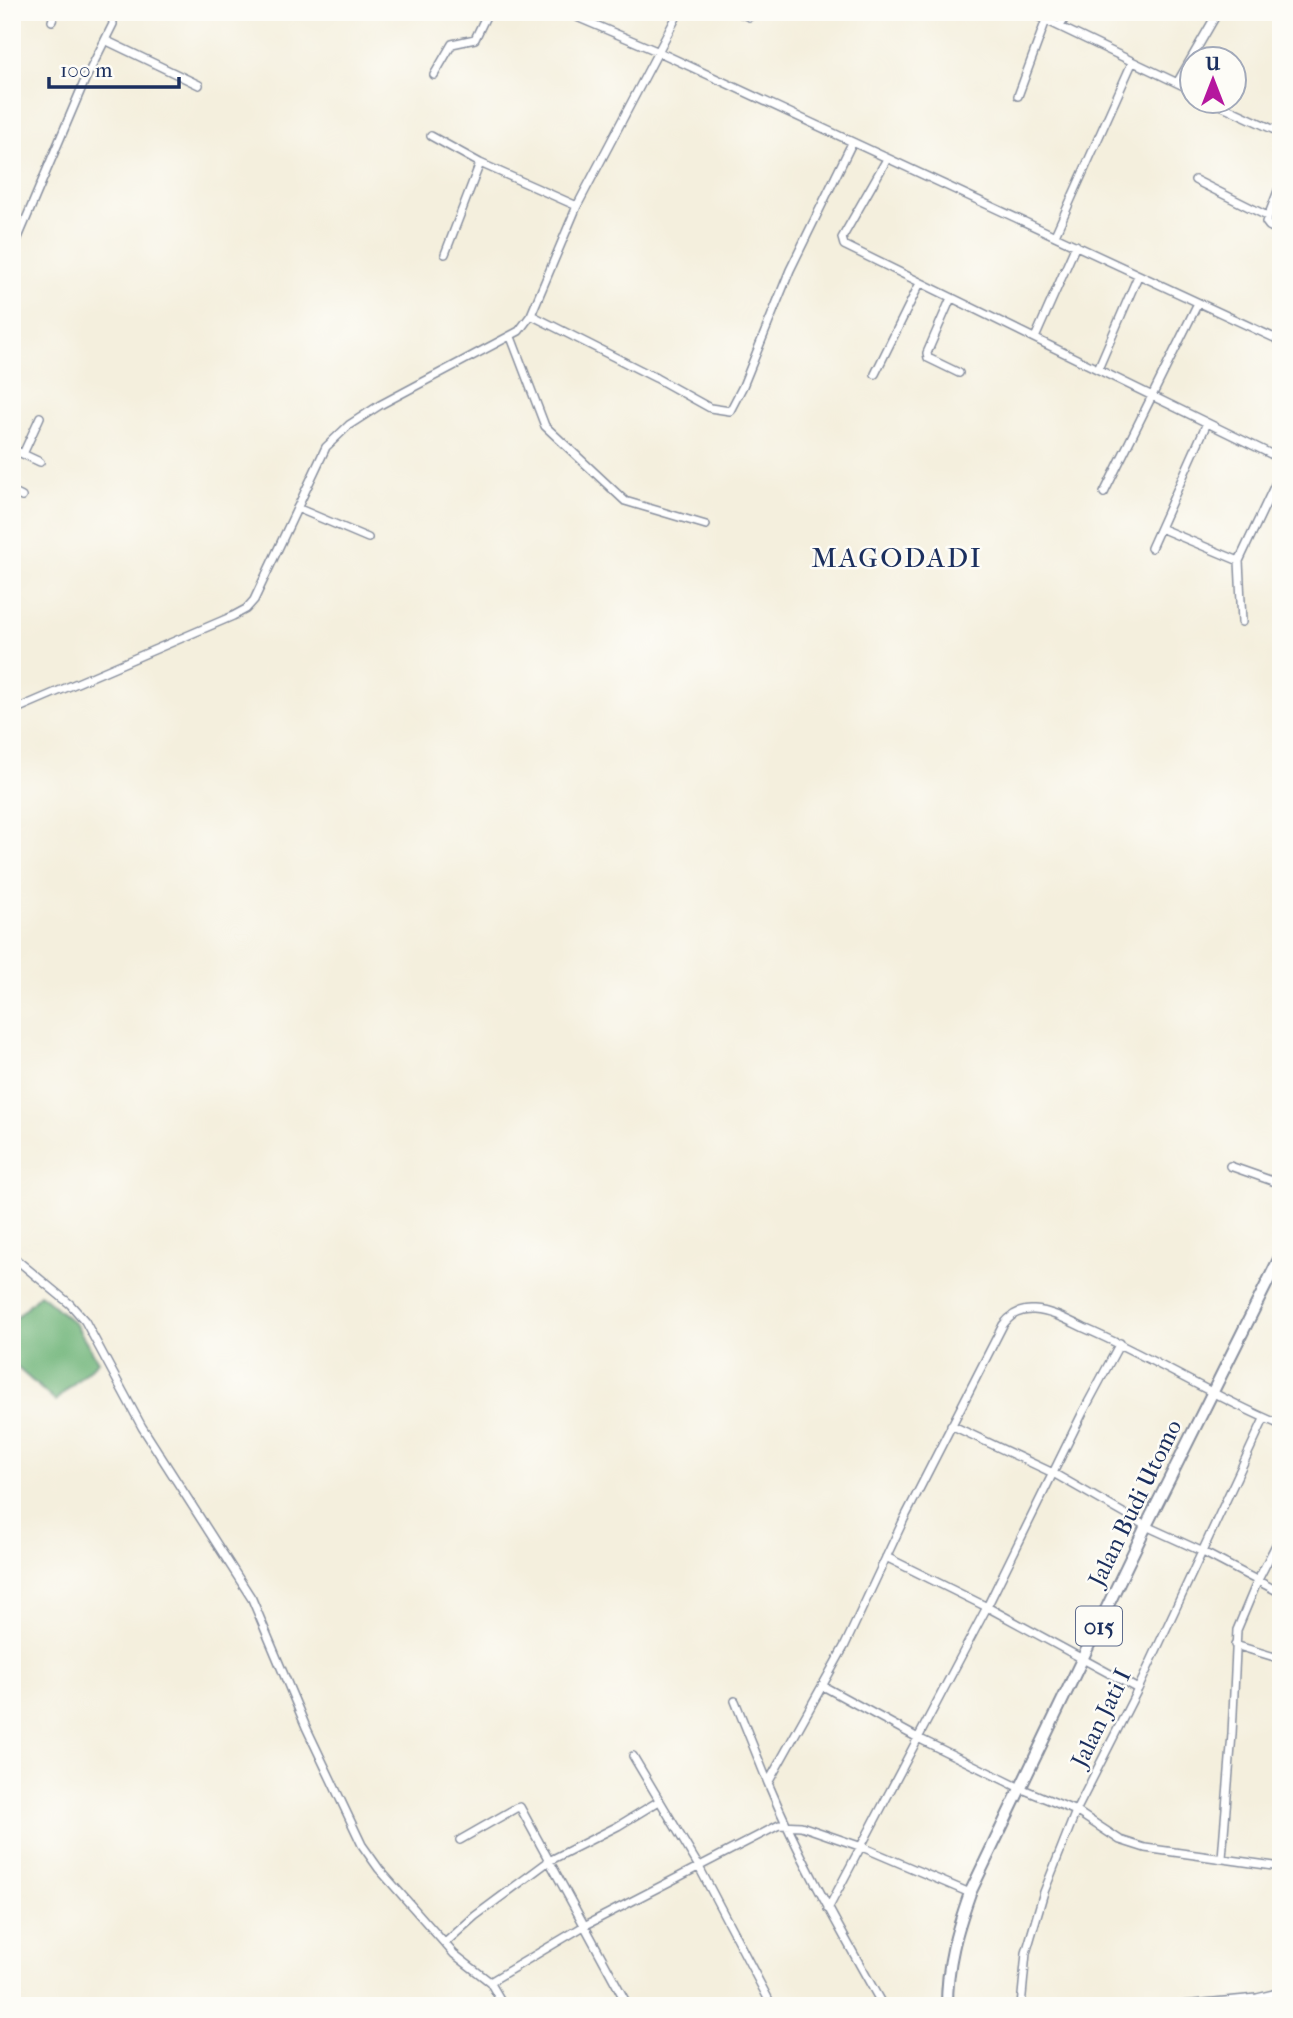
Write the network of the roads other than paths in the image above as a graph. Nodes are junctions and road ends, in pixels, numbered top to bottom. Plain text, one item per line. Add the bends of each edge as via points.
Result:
1 (55, 12) edge
2 (112, 12) edge
3 (488, 12) edge
4 (565, 12) edge
5 (679, 12) edge
6 (737, 12) edge
7 (1029, 12) edge
8 (1069, 12) edge
9 (1218, 12) edge
10 (749, 17) dead end
11 (1046, 20) junction
12 (52, 21) dead end
13 (1060, 26) junction
14 (105, 40) junction
15 (659, 52) junction
16 (1132, 63) junction
17 (434, 75) dead end
18 (1177, 83) joint
19 (199, 85) dead end
20 (1018, 96) dead end
21 (1244, 116) edge
22 (1281, 133) edge
23 (431, 136) dead end
24 (852, 142) junction
25 (887, 159) junction
26 (480, 163) junction
27 (1195, 180) dead end
28 (1281, 183) edge
29 (577, 206) junction
30 (1267, 216) junction
31 (1281, 232) edge
32 (1055, 235) junction
33 (1076, 245) junction
34 (12, 252) edge
35 (445, 254) dead end
36 (1138, 276) junction
37 (920, 283) junction
38 (951, 298) junction
39 (1198, 303) junction
40 (531, 315) junction
41 (511, 337) junction
42 (1035, 338) junction
43 (1281, 341) edge
44 (1098, 369) junction
45 (959, 373) dead end
46 (875, 374) dead end
47 (1152, 399) junction
48 (40, 417) dead end
49 (1207, 423) junction
50 (12, 449) edge
51 (23, 454) junction
52 (1281, 459) edge
53 (40, 462) dead end
54 (1281, 472) edge
55 (12, 492) edge
56 (1104, 493) dead end
57 (22, 497) dead end
58 (297, 508) junction
59 (706, 524) dead end
60 (1160, 528) junction
61 (368, 538) dead end
62 (1150, 548) dead end
63 (1240, 561) junction
64 (1242, 622) dead end
65 (12, 711) edge
66 (1230, 1166) dead end
67 (1281, 1184) edge
68 (1281, 1255) edge
69 (12, 1256) edge
70 (1120, 1343) junction
71 (1212, 1394) junction
72 (1264, 1419) junction
73 (951, 1425) junction
74 (1281, 1425) edge
75 (1053, 1473) junction
76 (1146, 1526) junction
77 (1281, 1535) edge
78 (1201, 1551) junction
79 (886, 1557) junction
80 (1258, 1580) junction
81 (1281, 1592) edge
82 (987, 1607) junction
83 (1235, 1646) junction
84 (1281, 1659) edge
85 (1083, 1660) junction
86 (823, 1686) junction
87 (1138, 1689) junction
88 (734, 1701) dead end
89 (918, 1738) junction
90 (633, 1756) dead end
91 (768, 1783) junction
92 (1020, 1788) junction
93 (659, 1801) junction
94 (1076, 1811) junction
95 (786, 1824) junction
96 (460, 1840) dead end
97 (862, 1847) junction
98 (1222, 1858) junction
99 (549, 1861) junction
100 (698, 1866) junction
101 (1281, 1867) edge
102 (970, 1893) junction
103 (828, 1909) junction
104 (584, 1926) junction
105 (444, 1943) junction
106 (490, 1982) junction
107 (1281, 1992) edge
108 (504, 2006) edge
109 (628, 2006) edge
110 (772, 2006) edge
111 (883, 2006) edge
112 (947, 2006) edge
113 (1021, 2006) edge
114 (1172, 2006) edge

1 - 12 street
2 - 14 street via 114,21
3 - 17 street via 477,37 452,44
4 - 15 street
5 - 15 street
6 - 10 street
7 - 11 street
8 - 13 street
9 - 18 street
11 - 13 street
11 - 20 street
13 - 16 street
14 - 19 street
14 - 34 street
15 - 24 street
15 - 29 street
16 - 18 street
16 - 32 street
21 - 22 street
23 - 26 street
24 - 25 street
24 - 40 street via 790,270 730,411 710,408
25 - 32 street
25 - 37 street via 841,240
26 - 29 street
26 - 35 street
27 - 30 street
28 - 30 street
29 - 40 street
30 - 31 street via 1267,225
32 - 33 street
33 - 36 street
33 - 42 street
36 - 39 street
36 - 44 street
37 - 38 street
37 - 46 street
38 - 42 street
38 - 45 street via 927,353 928,358
39 - 43 street
39 - 47 street
40 - 41 street
41 - 58 street via 380,405 333,438
41 - 59 street via 545,426 625,501
42 - 44 street
44 - 47 street
47 - 49 street
47 - 56 street
48 - 51 street
49 - 52 street
49 - 60 street
50 - 51 street
51 - 53 street
54 - 63 street
55 - 57 street
58 - 61 street
58 - 65 street via 246,609
60 - 62 street
60 - 63 street
63 - 64 street
66 - 67 street
68 - 71 main road, Jalan Budi Utomo / 015
69 - 105 street via 85,1321 142,1427 252,1599 362,1845
70 - 71 street
70 - 73 street via 1047,1312 1017,1312 1003,1325
70 - 75 street
71 - 72 street
71 - 76 main road, Jalan Budi Utomo / 015
72 - 74 street
72 - 78 street, Jalan Jati I
73 - 75 street
73 - 79 street
75 - 76 street
75 - 82 street
76 - 78 street
76 - 85 main road, Jalan Budi Utomo / 015
77 - 80 street
78 - 80 street
78 - 87 street, Jalan Jati I
79 - 82 street
79 - 86 street
80 - 81 street
80 - 83 street via 1239,1621
82 - 85 street
82 - 89 street
83 - 84 street
83 - 98 street
85 - 87 street
85 - 92 main road, Jalan Budi Utomo / 015
86 - 89 street
86 - 91 street
87 - 94 street, Jalan Jati I
88 - 91 street
89 - 92 street
89 - 97 street
90 - 93 street
91 - 95 street
92 - 94 street
92 - 102 main road, Jalan Budi Utomo / 015
93 - 99 street
93 - 100 street
94 - 98 street via 1132,1845
94 - 113 street, Jalan Jati I via 1026,1953
95 - 97 street
95 - 100 street
95 - 103 street
96 - 99 street via 519,1807
97 - 102 street
97 - 103 street
98 - 101 street
99 - 104 street
99 - 105 street
100 - 104 street
100 - 110 street
102 - 112 main road, Jalan Budi Utomo / 015 via 951,1948
103 - 111 street
104 - 106 street
104 - 109 street
105 - 106 street
106 - 108 street
107 - 114 street

